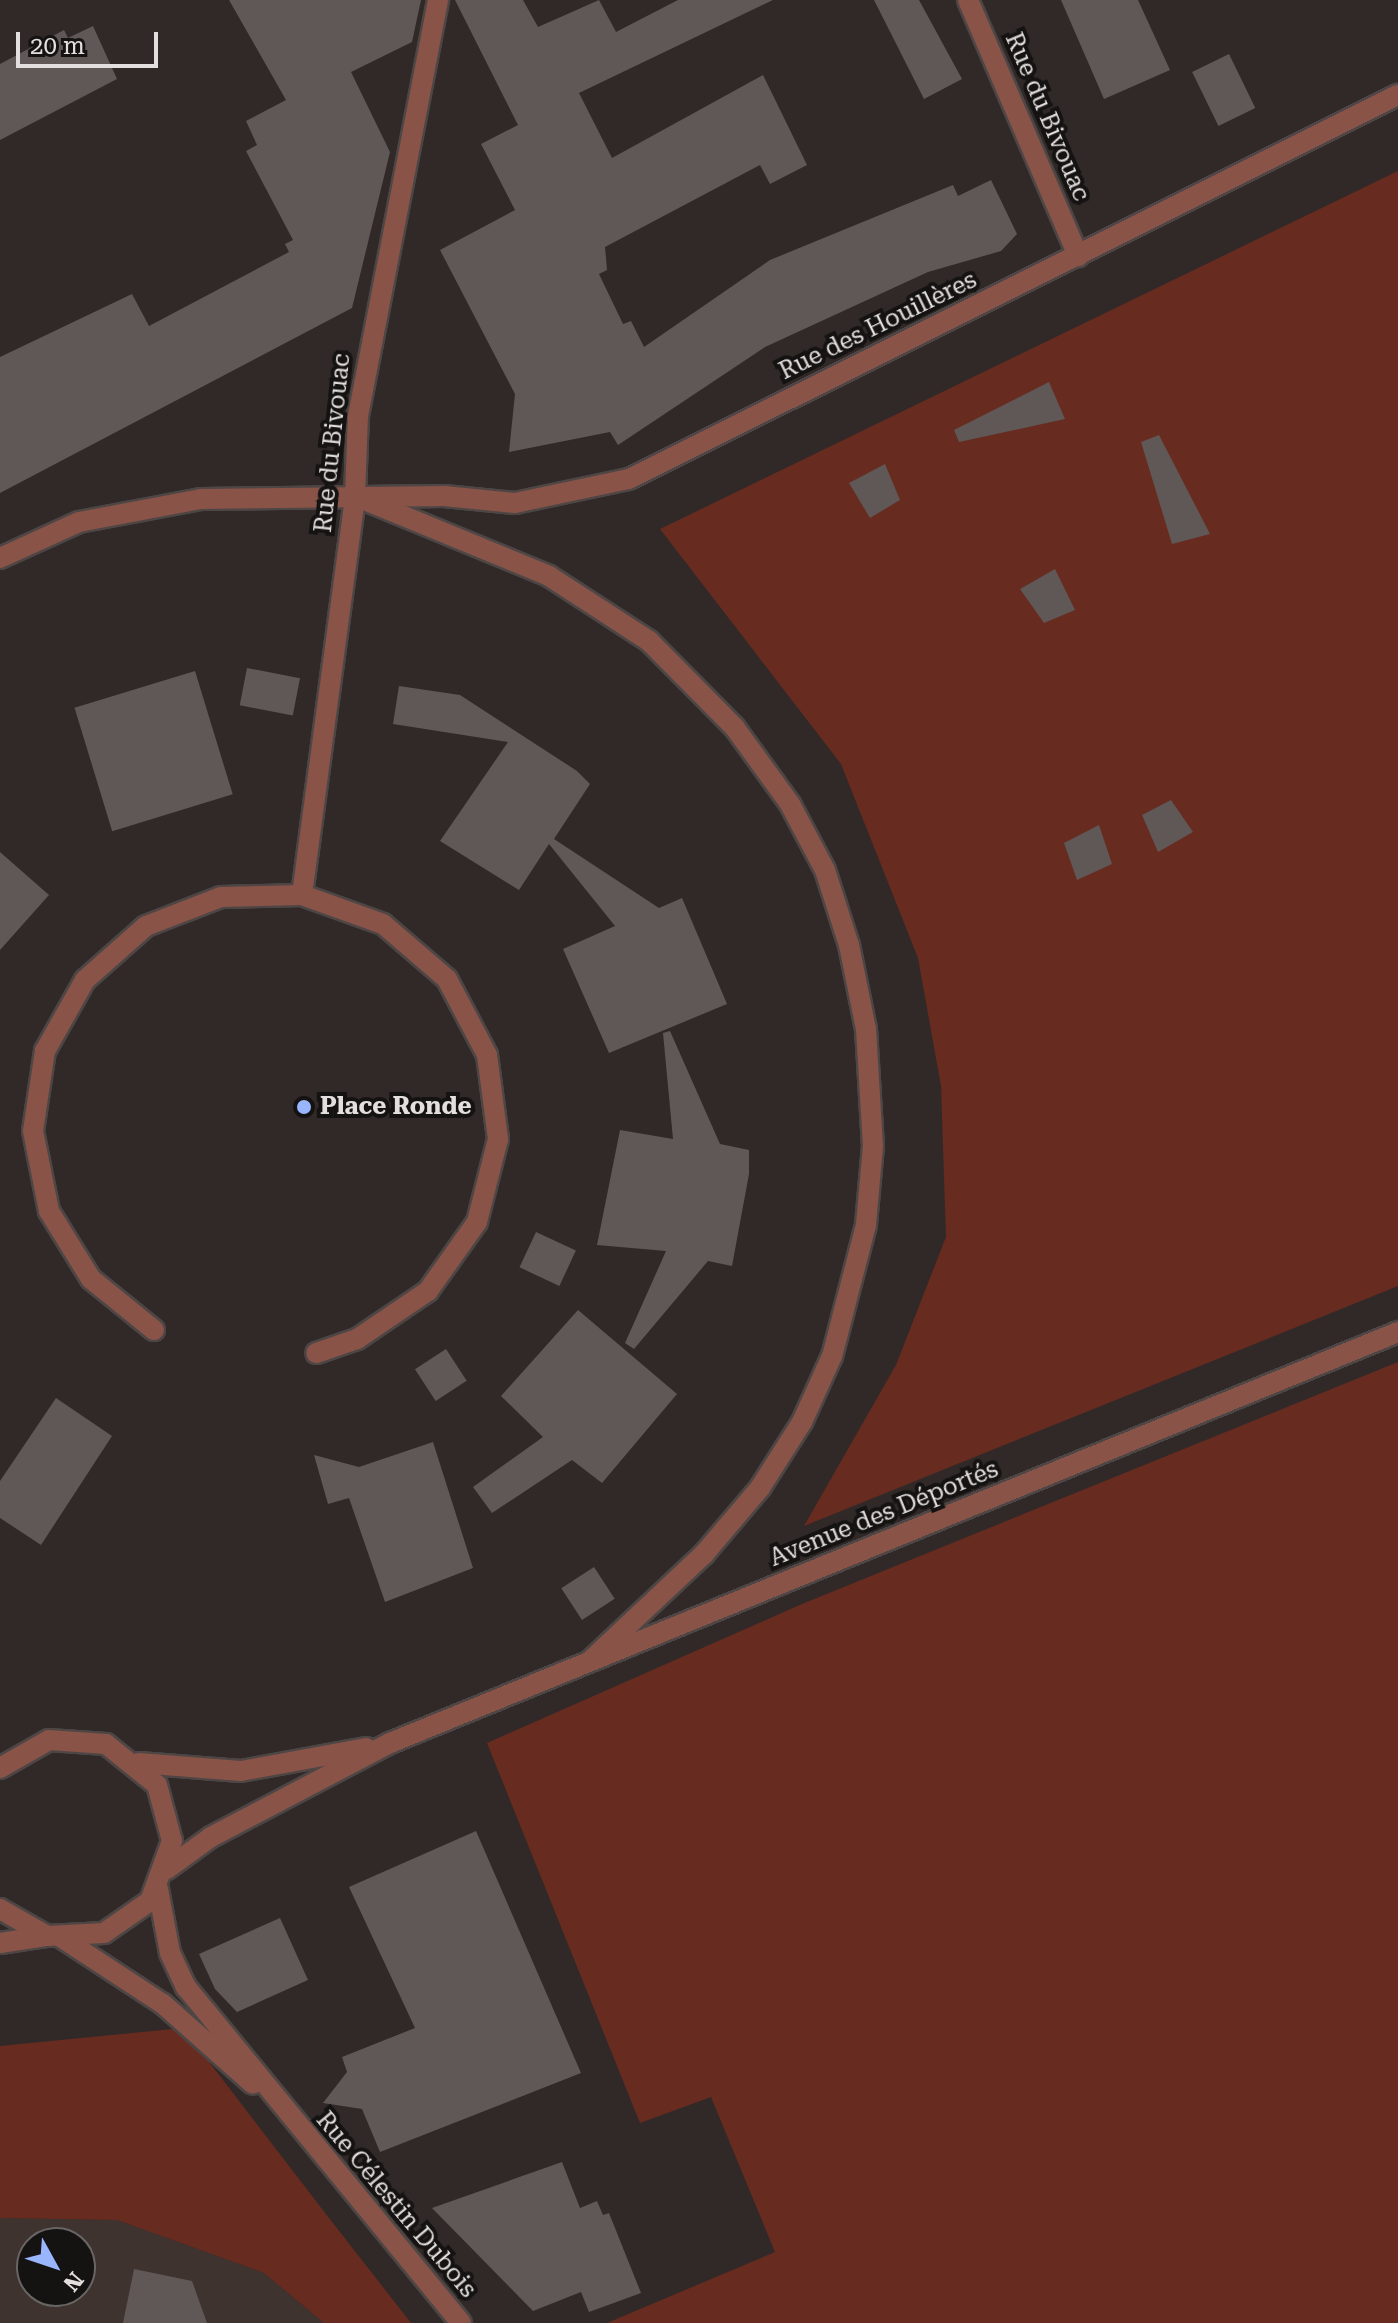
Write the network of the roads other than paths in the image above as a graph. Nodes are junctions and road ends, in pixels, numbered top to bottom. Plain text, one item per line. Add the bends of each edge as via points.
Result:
1 (438, 0) edge
2 (968, 0) edge
3 (1398, 95) edge
4 (1078, 256) junction
5 (355, 496) junction
6 (0, 558) edge
7 (302, 895) junction
8 (154, 1330) dead end
9 (1398, 1332) edge
10 (316, 1353) dead end
11 (587, 1664) junction
12 (390, 1743) junction
13 (4, 1760) edge
14 (139, 1763) junction
15 (167, 1869) junction
16 (158, 1889) junction
17 (0, 1909) edge
18 (54, 1937) junction
19 (0, 1943) edge
20 (291, 2120) junction
21 (461, 2323) edge

1 - 5 street, Rue du Bivouac via 370,340
2 - 4 street, Rue du Bivouac
3 - 4 street, Rue des Houillères
4 - 5 street, Rue des Houillères via 629,479 515,503
5 - 6 street, Rue des Houillères via 127,509
5 - 7 street, Rue du Bivouac
5 - 11 street via 582,594 649,641 704,693 790,804 813,846 839,909 866,1029 874,1106 866,1225 845,1317 817,1392 783,1455 731,1523
7 - 8 street via 221,897 146,926 85,980 45,1051 33,1131 49,1211 91,1279
7 - 10 street via 383,924 447,979 487,1055 497,1110 491,1181 456,1259 395,1319
9 - 11 street, Avenue des Déportés
11 - 12 street, Avenue des Déportés
12 - 14 street, Avenue des Déportés via 251,1771
12 - 15 street, Avenue des Déportés via 211,1837
13 - 14 street, Avenue des Déportés via 49,1740 78,1738
14 - 15 street via 169,1812
15 - 16 street
16 - 18 street via 117,1928
16 - 20 street, Rue Célestin Dubois via 178,1973
17 - 18 street, Rue Célestin Dubois
18 - 19 street
18 - 20 street, Rue Célestin Dubois via 163,2004
20 - 21 street, Rue Célestin Dubois

